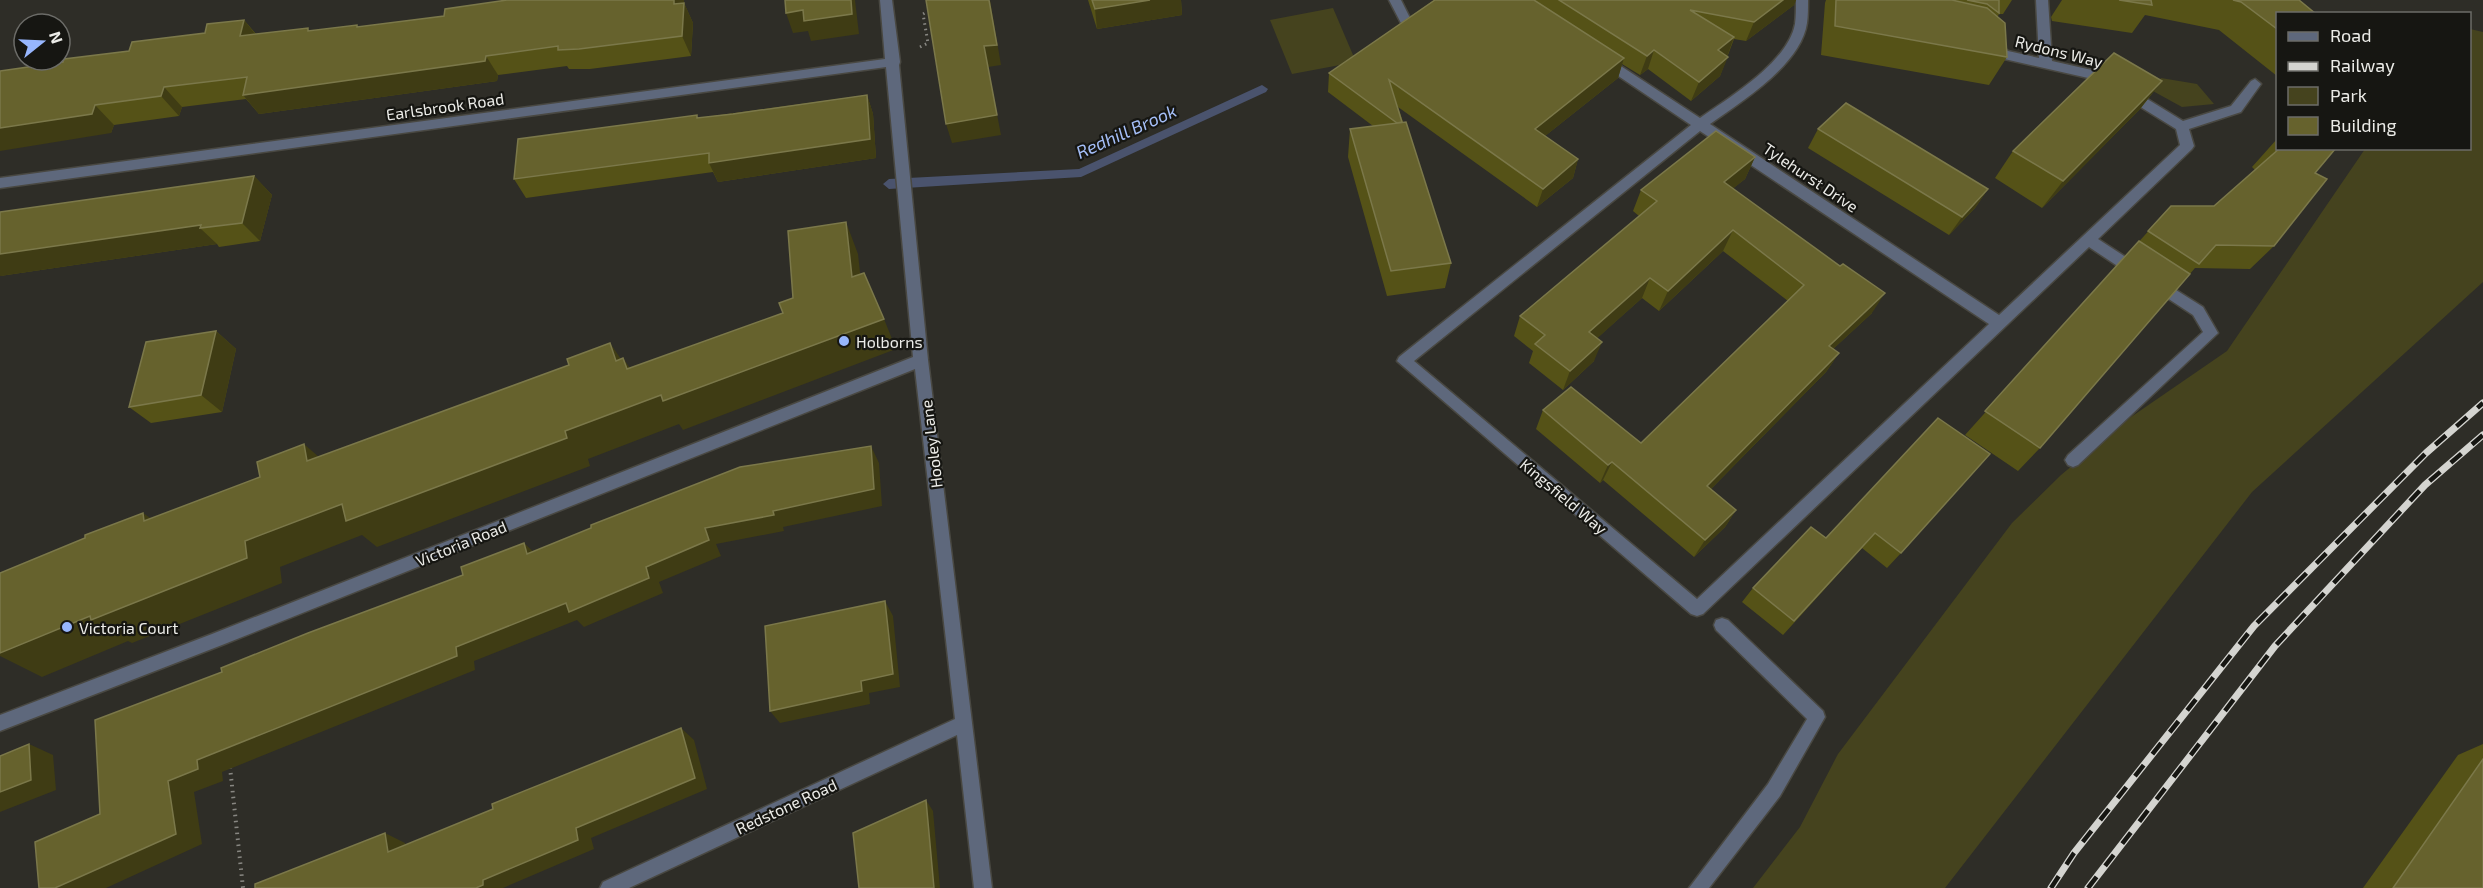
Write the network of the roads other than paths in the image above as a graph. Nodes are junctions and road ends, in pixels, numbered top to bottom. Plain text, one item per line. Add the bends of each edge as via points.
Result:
1 (886, 0) edge
2 (1395, 0) edge
3 (1802, 0) edge
4 (2042, 0) edge
5 (1406, 22) edge
6 (1982, 36) edge
7 (1594, 54) edge
8 (894, 62) junction
9 (2046, 63) junction
10 (2255, 84) dead end
11 (1702, 124) junction
12 (2182, 126) junction
13 (0, 183) edge
14 (2089, 240) junction
15 (2001, 324) junction
16 (921, 360) junction
17 (2073, 460) dead end
18 (1722, 626) dead end
19 (0, 723) edge
20 (964, 723) junction
21 (609, 888) edge
22 (983, 888) edge
23 (1698, 888) edge

1 - 8 street, Hooley Lane
2 - 5 street
3 - 11 street via 1801,25 1791,46 1764,79
4 - 9 street
6 - 9 street, Rydons Way via 2004,55
7 - 11 street, Tylehurst Drive
8 - 13 street, Earlsbrook Road
8 - 16 street, Hooley Lane
9 - 12 street, Rydons Way via 2101,76
10 - 12 street via 2236,109
11 - 15 street, Tylehurst Drive
11 - 15 street, Kingsfield Way via 1404,361 1697,609
12 - 14 street via 2187,146
14 - 15 street
14 - 17 street via 2198,311 2211,333
16 - 19 street, Victoria Road
16 - 20 street, Hooley Lane
18 - 23 street via 1817,717 1774,790
20 - 21 street, Redstone Road
20 - 22 street, Hooley Lane

